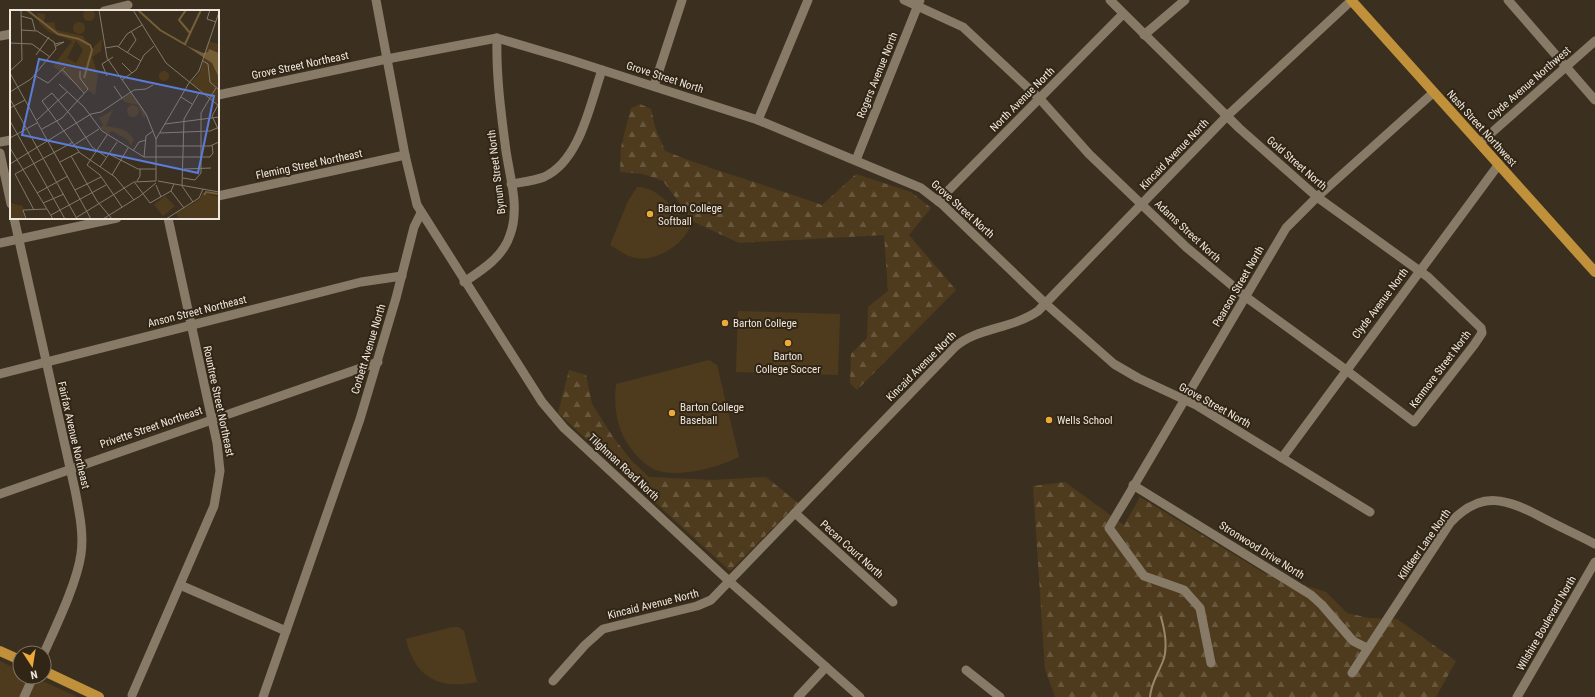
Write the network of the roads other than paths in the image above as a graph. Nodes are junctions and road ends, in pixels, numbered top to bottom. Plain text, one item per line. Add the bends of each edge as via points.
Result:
1 (376, 0) edge
2 (682, 0) edge
3 (904, 0) edge
4 (1110, 0) edge
5 (1184, 0) edge
6 (1352, 0) edge
7 (1508, 0) edge
8 (804, 1) edge
9 (919, 3) edge
10 (128, 5) edge
11 (108, 10) edge
12 (1123, 14) junction
13 (10, 34) edge
14 (1144, 35) junction
15 (0, 36) edge
16 (497, 38) junction
17 (1595, 41) edge
18 (387, 59) junction
19 (1566, 67) junction
20 (602, 70) junction
21 (654, 86) junction
22 (1434, 92) junction
23 (219, 95) edge
24 (1040, 99) junction
25 (1595, 100) edge
26 (1227, 116) junction
27 (758, 120) junction
28 (10, 140) edge
29 (0, 142) edge
30 (1480, 142) junction
31 (0, 153) edge
32 (405, 155) junction
33 (856, 160) junction
34 (1499, 164) junction
35 (511, 184) junction
36 (219, 196) edge
37 (1317, 197) junction
38 (10, 199) edge
39 (938, 201) junction
40 (1142, 204) junction
41 (421, 213) junction
42 (14, 219) edge
43 (112, 219) edge
44 (168, 219) edge
45 (19, 239) junction
46 (0, 243) edge
47 (1420, 271) junction
48 (1595, 272) edge
49 (402, 276) junction
50 (464, 282) junction
51 (1246, 297) junction
52 (1046, 304) junction
53 (191, 326) junction
54 (1482, 330) joint
55 (46, 362) junction
56 (378, 362) junction
57 (1346, 370) junction
58 (0, 374) edge
59 (1185, 399) junction
60 (211, 419) junction
61 (1414, 422) joint
62 (1282, 458) junction
63 (69, 469) junction
64 (1134, 485) junction
65 (0, 494) edge
66 (1370, 512) dead end
67 (795, 513) junction
68 (1595, 544) edge
69 (1595, 562) edge
70 (730, 582) junction
71 (180, 585) junction
72 (893, 602) dead end
73 (286, 631) junction
74 (47, 645) edge
75 (1367, 648) junction
76 (0, 651) edge
77 (12, 656) edge
78 (1211, 663) dead end
79 (826, 667) junction
80 (966, 670) dead end
81 (1352, 673) dead end
82 (52, 675) edge
83 (553, 681) dead end
84 (29, 685) edge
85 (132, 695) dead end
86 (24, 697) edge
87 (99, 697) edge
88 (262, 697) edge
89 (798, 697) edge
90 (860, 697) edge
91 (1000, 697) edge
92 (1517, 697) edge

1 - 18 street
2 - 21 street
3 - 9 street, Adams Street North
4 - 12 street, Gold Street North
5 - 14 street
6 - 22 main road, Nash Street Northwest
6 - 26 street, Kincaid Avenue North
7 - 19 street
8 - 27 street
9 - 24 street, Adams Street North via 963,27
9 - 33 street, Rogers Avenue North
10 - 11 street
12 - 14 street, Gold Street North
12 - 24 street, North Avenue North
13 - 15 street
14 - 26 street, Gold Street North
16 - 18 street, Grove Street North
16 - 20 street, Grove Street North
16 - 35 street, Bynum Street North via 498,88
17 - 19 street, Clyde Avenue Northwest
18 - 23 street, Grove Street Northeast
18 - 32 street
19 - 25 street
19 - 30 street, Clyde Avenue Northwest
20 - 21 street, Grove Street North
20 - 35 street via 581,132 568,157 545,177
21 - 27 street, Grove Street North
22 - 30 main road, Nash Street Northwest
22 - 37 street, Pearson Street North
24 - 39 street, North Avenue North
24 - 40 street, Adams Street North via 1089,154
26 - 37 street, Gold Street North
26 - 40 street, Kincaid Avenue North
27 - 33 street, Grove Street North
28 - 29 street
30 - 34 main road, Nash Street Northwest
31 - 38 street
32 - 36 street, Fleming Street Northeast
32 - 41 street
33 - 39 street, Grove Street North via 913,184
34 - 47 street, Clyde Avenue North
34 - 48 main road, Nash Street Northwest
35 - 50 street, Bynum Street North via 514,211 510,236 493,261
37 - 47 street, Gold Street North
37 - 51 street, Pearson Street North via 1286,228
39 - 52 street, Grove Street North
40 - 51 street, Adams Street North via 1186,247
40 - 52 street, Kincaid Avenue North
41 - 49 street, Corbett Avenue North via 414,227
41 - 50 street, Tilghman Road North
42 - 45 street, Fairfax Avenue Northeast
43 - 45 street
44 - 53 street, Rountree Street Northeast
45 - 46 street
45 - 55 street, Fairfax Avenue Northeast
47 - 54 street, Gold Street North via 1458,304
47 - 57 street, Clyde Avenue North
49 - 53 street, Anson Street Northeast via 361,282
49 - 56 street, Corbett Avenue North
50 - 70 street, Tilghman Road North via 556,419
51 - 57 street, Adams Street North
51 - 59 street, Pearson Street North
52 - 59 street, Grove Street North via 1117,366 1151,385
52 - 67 street, Kincaid Avenue North via 1026,319 964,339
53 - 55 street, Anson Street Northeast
53 - 60 street, Rountree Street Northeast
54 - 61 street, Kenmore Street North via 1474,345
55 - 58 street, Anson Street Northeast
55 - 63 street, Fairfax Avenue Northeast
56 - 60 street, Privette Street Northeast
56 - 73 street, Corbett Avenue North
57 - 61 street, Adams Street North
57 - 62 street, Clyde Avenue North
59 - 62 street, Grove Street North
59 - 64 street, Pearson Street North
60 - 63 street, Privette Street Northeast
60 - 71 street, Rountree Street Northeast via 219,454 219,480 214,506
62 - 66 street, Grove Street North
63 - 65 street, Privette Street Northeast
63 - 74 street, Fairfax Avenue Northeast via 79,514 81,555
64 - 75 street, Stronwood Drive North via 1311,596 1353,641
64 - 78 street, Pearson Street North via 1109,528 1144,576 1184,590 1200,608
67 - 70 street, Kincaid Avenue North
67 - 72 street, Pecan Court North
68 - 75 street, Killdeer Lane North via 1514,503 1496,500 1469,506 1450,523
69 - 92 street, Wilshire Boulevard North
70 - 79 street, Tilghman Road North
70 - 83 street, Kincaid Avenue North via 706,603 603,629 584,645
71 - 73 street
71 - 85 street, Rountree Street Northeast
73 - 88 street, Corbett Avenue North
75 - 81 street, Killdeer Lane North
76 - 77 main road
79 - 89 street
79 - 90 street, Tilghman Road North
80 - 91 street
82 - 87 main road
84 - 86 street

